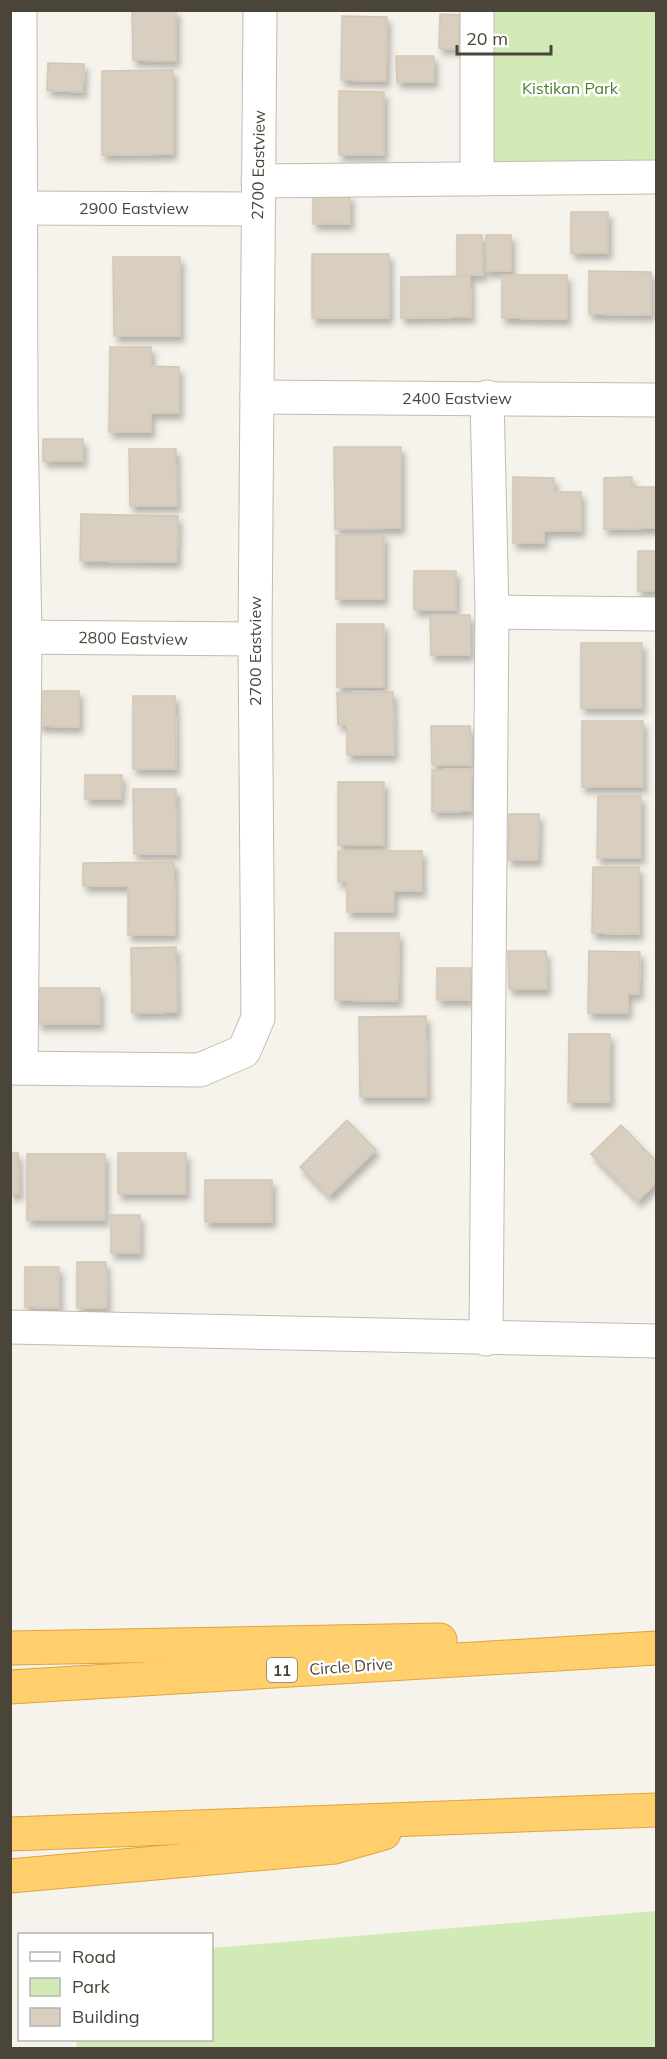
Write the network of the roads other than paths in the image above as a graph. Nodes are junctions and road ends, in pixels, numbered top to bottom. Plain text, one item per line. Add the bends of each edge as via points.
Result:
1 (20, 10) edge
2 (260, 10) edge
3 (477, 10) edge
4 (657, 177) edge
5 (477, 179) junction
6 (258, 195) junction
7 (16, 208) edge
8 (257, 397) junction
9 (487, 397) junction
10 (657, 400) edge
11 (16, 422) edge
12 (492, 612) junction
13 (657, 614) edge
14 (18, 637) edge
15 (255, 639) junction
16 (16, 850) edge
17 (16, 1068) edge
18 (10, 1327) edge
19 (486, 1340) junction
20 (657, 1341) edge
21 (10, 1648) edge
22 (657, 1648) edge
23 (552, 1653) junction
24 (10, 1687) edge
25 (657, 1809) edge
26 (432, 1819) junction
27 (10, 1834) edge
28 (10, 1876) edge

1 - 7 street
2 - 6 street, 2700 Eastview
3 - 5 street
4 - 5 street, 2900 Eastview
5 - 6 street, 2900 Eastview
6 - 7 street, 2900 Eastview
6 - 8 street, 2700 Eastview
7 - 11 street
8 - 9 street, 2400 Eastview
8 - 15 street, 2700 Eastview
9 - 10 street, 2400 Eastview
9 - 12 street
11 - 14 street
12 - 13 street
12 - 19 street
14 - 15 street, 2800 Eastview
14 - 16 street
15 - 17 street, 2700 Eastview via 258,1018 244,1051 200,1070
16 - 17 street
18 - 19 street
19 - 20 street
21 - 23 highway via 428,1639
22 - 23 highway, Circle Drive / 11
23 - 24 highway, Circle Drive / 11
25 - 26 highway
26 - 27 highway
26 - 28 highway via 335,1847

